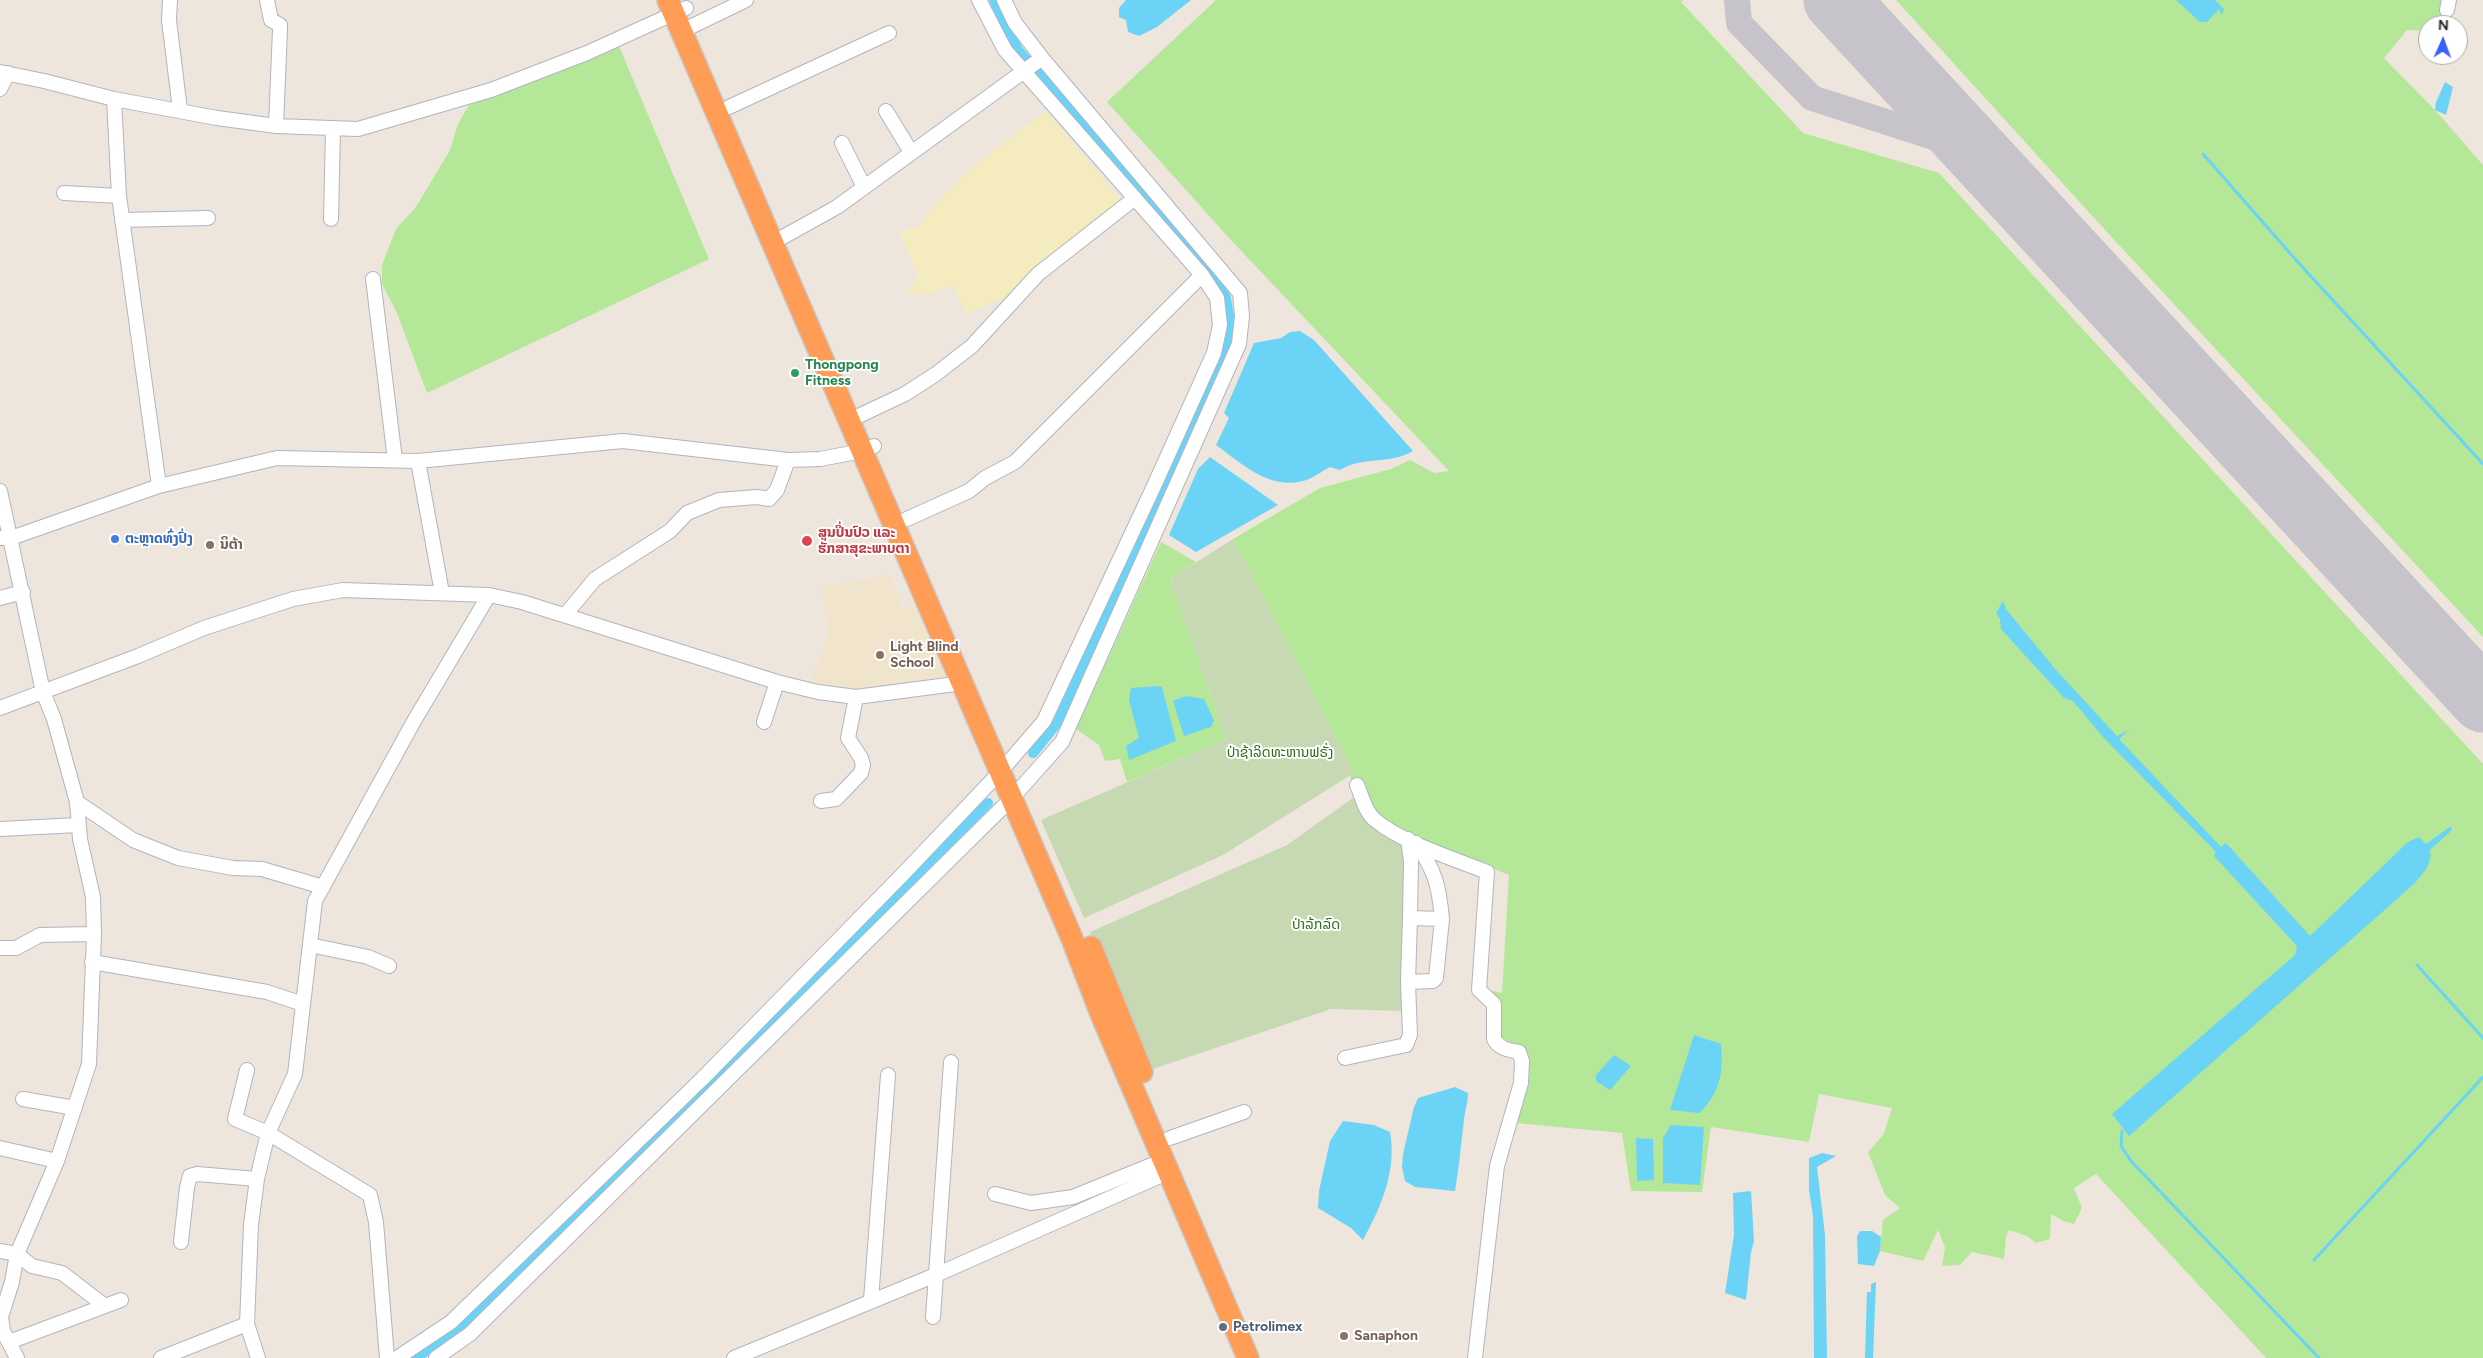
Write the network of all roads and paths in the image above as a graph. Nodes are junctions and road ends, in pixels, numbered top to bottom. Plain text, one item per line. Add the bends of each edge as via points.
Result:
1 (170, 0) edge
2 (267, 0) edge
3 (746, 0) edge
4 (979, 0) edge
5 (1004, 0) edge
6 (681, 13) edge
7 (889, 33) dead end
8 (1033, 64) junction
9 (4, 73) edge
10 (0, 89) edge
11 (114, 99) junction
12 (729, 106) junction
13 (180, 110) junction
14 (886, 111) dead end
15 (276, 126) junction
16 (333, 129) junction
17 (842, 143) dead end
18 (911, 152) junction
19 (864, 187) junction
20 (64, 193) dead end
21 (119, 196) junction
22 (1135, 198) junction
23 (208, 218) dead end
24 (122, 220) junction
25 (331, 220) dead end
26 (783, 237) junction
27 (1202, 275) junction
28 (373, 279) dead end
29 (854, 418) junction
30 (868, 449) junction
31 (395, 460) junction
32 (788, 460) junction
33 (418, 461) junction
34 (159, 486) junction
35 (0, 491) edge
36 (907, 518) junction
37 (5, 538) edge
38 (23, 592) junction
39 (442, 593) junction
40 (489, 595) junction
41 (0, 598) edge
42 (565, 616) junction
43 (777, 682) junction
44 (962, 683) junction
45 (42, 692) junction
46 (856, 697) junction
47 (0, 708) edge
48 (764, 722) dead end
49 (1005, 766) junction
50 (1357, 785) dead end
51 (1016, 793) junction
52 (821, 801) dead end
53 (76, 802) junction
54 (78, 825) junction
55 (0, 829) edge
56 (1412, 841) junction
57 (323, 887) junction
58 (1410, 918) junction
59 (1442, 919) junction
60 (94, 934) junction
61 (310, 945) junction
62 (0, 948) edge
63 (92, 962) junction
64 (389, 966) dead end
65 (1408, 982) junction
66 (303, 1004) junction
67 (1345, 1058) dead end
68 (951, 1062) dead end
69 (246, 1070) dead end
70 (888, 1075) dead end
71 (23, 1099) dead end
72 (75, 1108) junction
73 (1244, 1112) dead end
74 (268, 1133) junction
75 (1170, 1138) junction
76 (0, 1148) edge
77 (57, 1162) junction
78 (1166, 1166) junction
79 (257, 1179) junction
80 (996, 1194) dead end
81 (181, 1242) dead end
82 (0, 1251) edge
83 (17, 1254) junction
84 (938, 1274) junction
85 (121, 1300) dead end
86 (871, 1300) junction
87 (105, 1306) junction
88 (1, 1317) edge
89 (933, 1317) dead end
90 (247, 1324) junction
91 (4, 1335) edge
92 (187, 1353) edge
93 (17, 1358) edge
94 (161, 1358) edge
95 (258, 1358) edge
96 (387, 1358) edge
97 (397, 1358) edge
98 (436, 1358) edge
99 (734, 1358) edge
100 (1248, 1358) edge
101 (1262, 1358) edge
102 (1474, 1358) edge

1 - 13 street via 169,20
2 - 15 street via 271,20 280,25
3 - 6 street
4 - 8 street via 1005,50
5 - 8 street
6 - 12 highway
6 - 16 street via 491,90 358,129
6 - 29 highway
7 - 12 street
8 - 18 street
8 - 22 street
8 - 51 street via 1240,293 1242,316 1239,344 1062,742
9 - 10 street
9 - 11 street
11 - 13 street
11 - 21 street
12 - 26 highway
13 - 15 street
14 - 18 street
15 - 16 street
16 - 25 street
17 - 19 street
18 - 19 street
19 - 26 street via 837,207
20 - 21 street
21 - 24 street
22 - 27 street
22 - 29 street via 1038,274 972,346 905,394
23 - 24 street
24 - 34 street
26 - 29 highway
27 - 36 street via 1016,462 985,478 969,491
27 - 49 street via 1217,298 1220,325 1214,353 1044,722
28 - 31 street
29 - 30 highway
30 - 32 street via 820,459
30 - 36 highway
30 - 44 highway
31 - 33 street
31 - 34 street via 277,458
32 - 33 street via 623,441
32 - 42 street via 777,490 770,499 757,496 719,500 687,513 670,531 595,579
33 - 39 street
34 - 37 street
35 - 37 street
36 - 49 highway
37 - 38 street
38 - 41 street
38 - 45 street
39 - 40 street
39 - 45 street via 343,590 293,599 204,628
40 - 42 street
40 - 57 street via 414,721
42 - 43 street
43 - 46 street
43 - 48 street
44 - 46 street
44 - 49 highway
45 - 47 street
45 - 53 street via 54,719
46 - 52 street via 848,738 861,758 862,773 836,798
49 - 51 highway
49 - 97 street via 703,1078 492,1284 451,1322
50 - 56 street via 1374,819
51 - 75 highway via 1085,932
51 - 78 highway
51 - 98 street via 470,1334
53 - 54 street
53 - 57 street via 133,840 178,858 233,868 262,869
54 - 55 street
54 - 60 street via 93,897
56 - 58 street
56 - 59 street via 1428,860 1438,884
56 - 102 street via 1487,872 1479,990 1494,1004 1496,1043 1519,1052 1522,1062 1521,1083 1497,1166
57 - 61 street via 315,901
58 - 59 street
58 - 65 street
59 - 65 street via 1436,978 1433,981
60 - 62 street via 40,935 16,948
60 - 63 street
61 - 64 street via 368,957
61 - 66 street
63 - 66 street via 268,992
63 - 72 street via 88,1064
65 - 67 street via 1410,1035 1406,1046
66 - 74 street via 295,1074
68 - 84 street
69 - 74 street via 235,1119
70 - 86 street
71 - 72 street
72 - 77 street
73 - 75 street
74 - 79 street
74 - 96 street via 370,1194 376,1222
75 - 101 highway
76 - 77 street
77 - 83 street
78 - 80 street via 1073,1197 1031,1203
78 - 84 street
78 - 100 highway
79 - 81 street via 190,1176
79 - 90 street
82 - 83 street
83 - 87 street via 32,1266 62,1273
83 - 88 street
84 - 86 street
84 - 89 street
85 - 87 street
86 - 99 street
87 - 91 street
88 - 91 street
90 - 92 street
90 - 95 street
91 - 93 street
92 - 94 street

